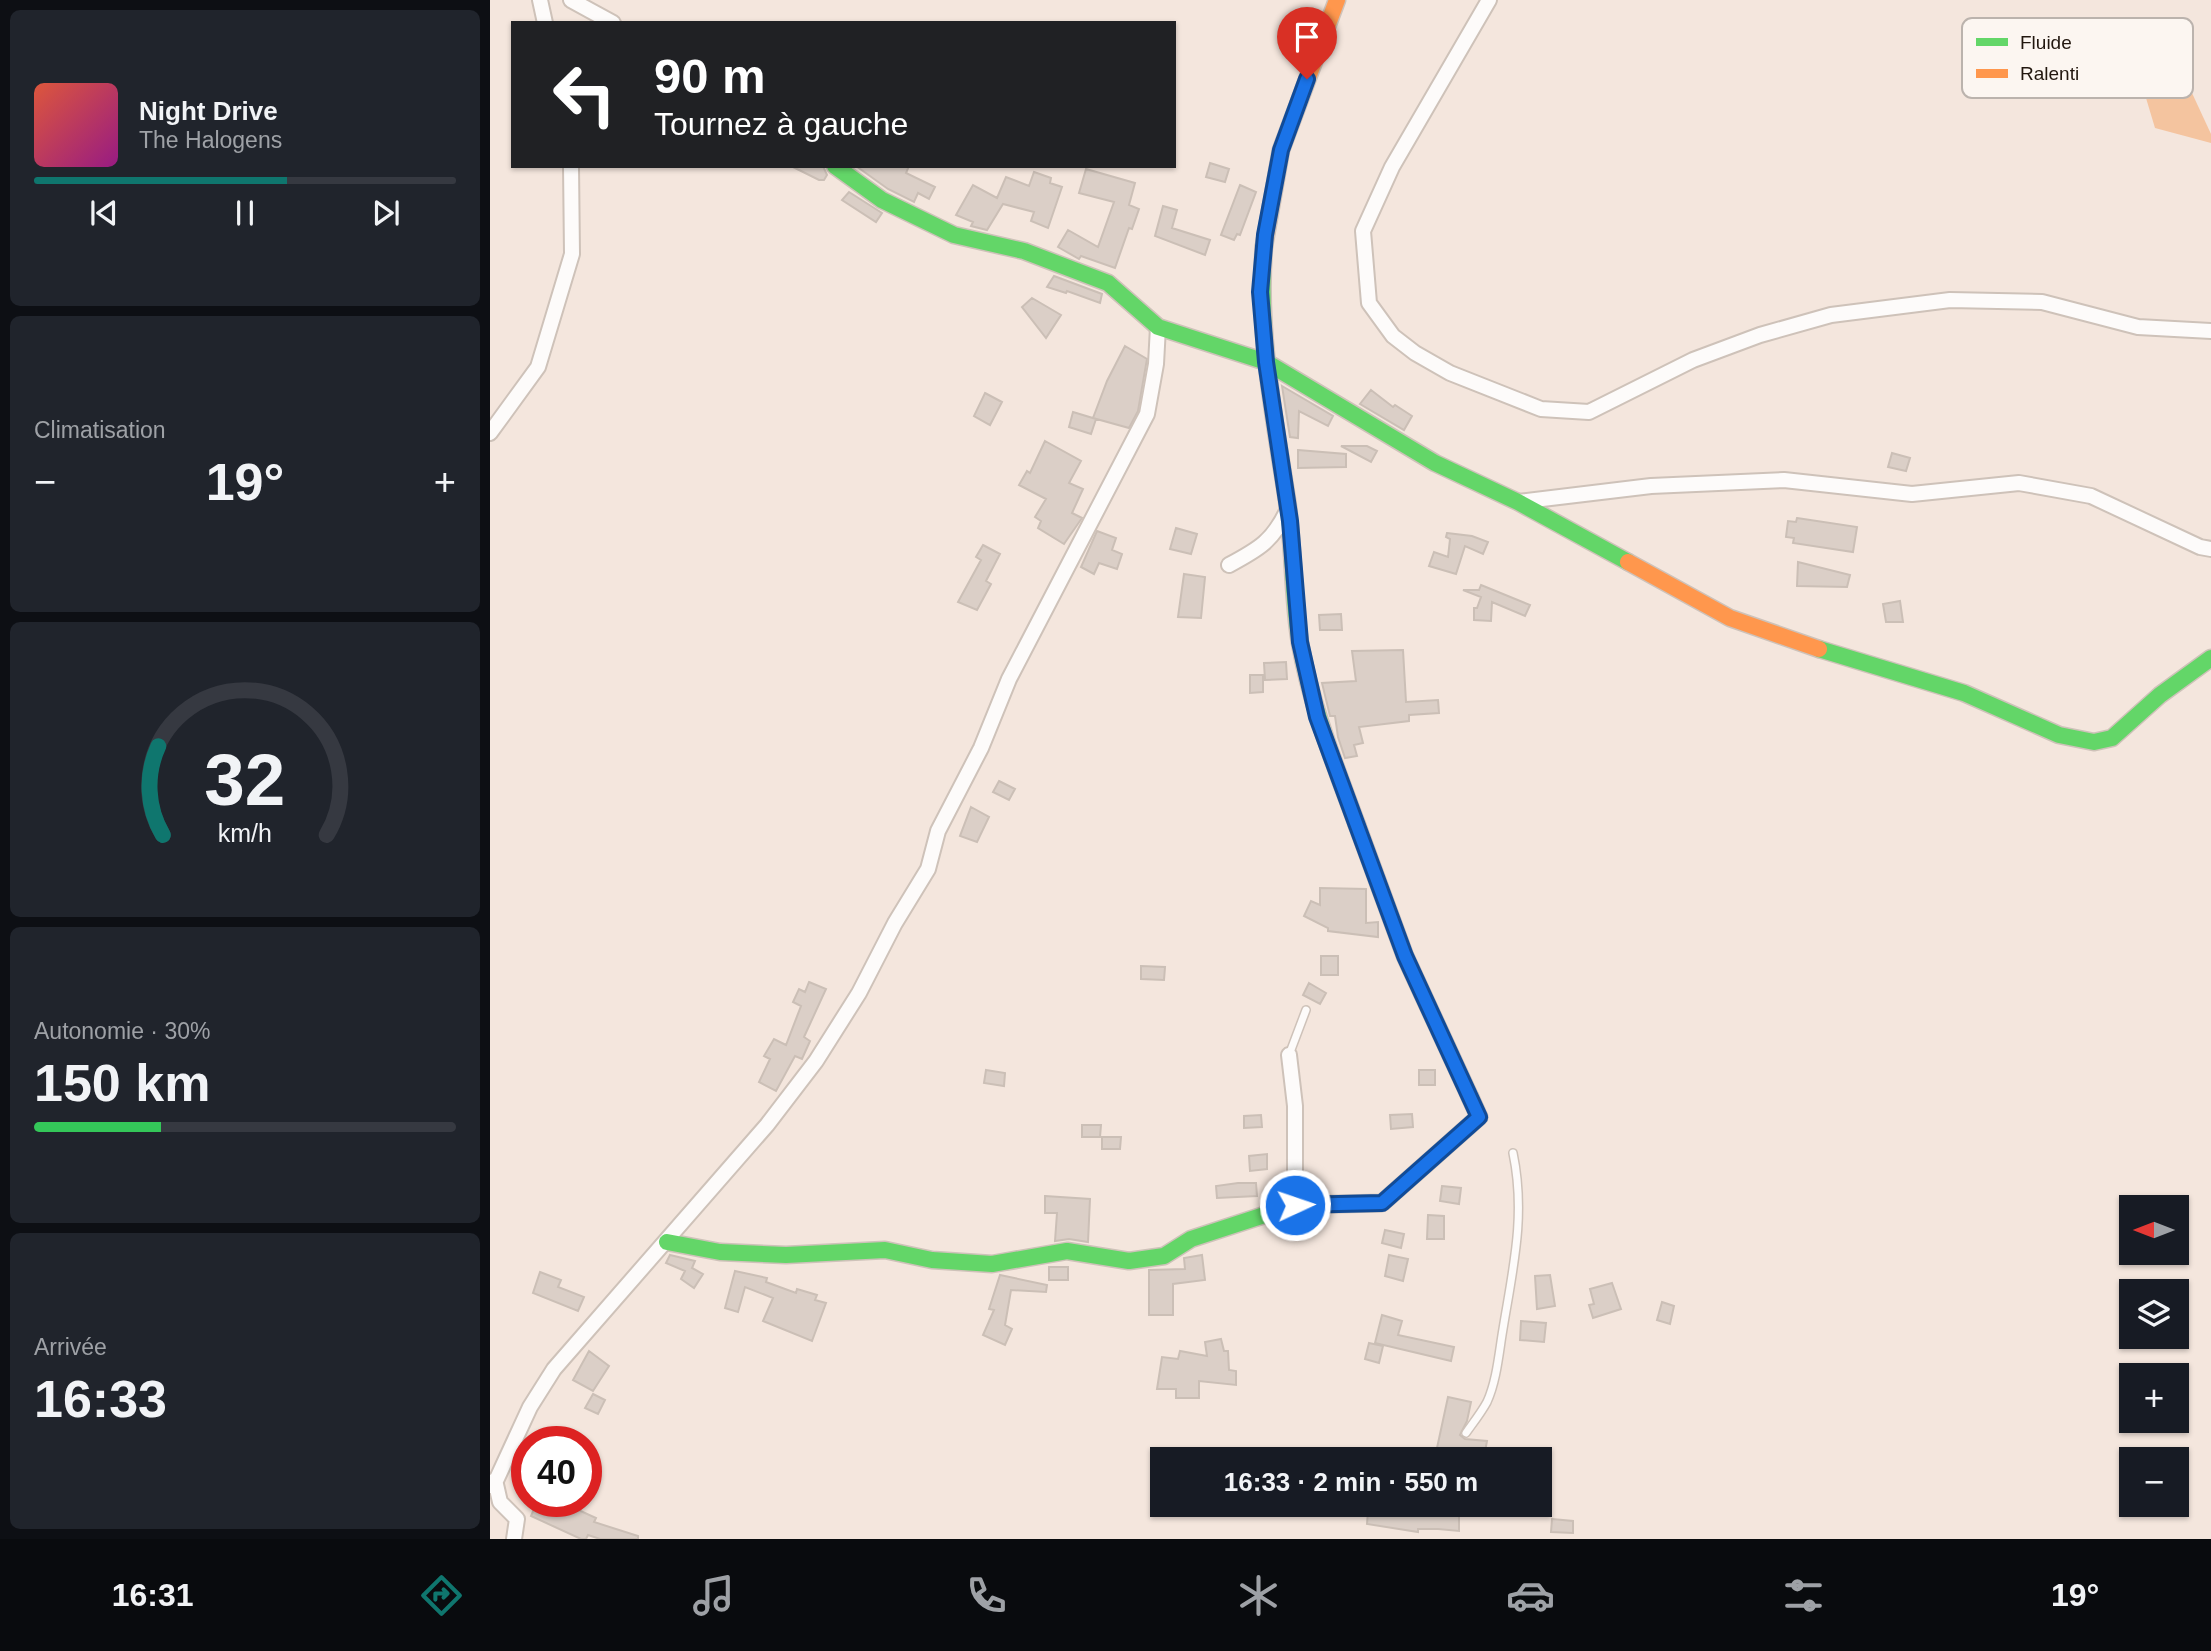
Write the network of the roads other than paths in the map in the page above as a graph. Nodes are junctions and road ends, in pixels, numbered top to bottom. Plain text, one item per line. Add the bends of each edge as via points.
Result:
1 (540, 0) edge
2 (571, 0) edge
3 (1337, 0) edge
4 (1489, 0) edge
5 (545, 21) edge
6 (608, 21) edge
7 (571, 168) edge
8 (838, 168) edge
9 (1158, 327) junction
10 (2211, 331) edge
11 (1266, 362) junction
12 (490, 433) edge
13 (1518, 502) junction
14 (1288, 509) junction
15 (2211, 549) edge
16 (1229, 565) dead end
17 (2211, 658) edge
18 (1306, 1010) dead end
19 (1289, 1055) joint
20 (1513, 1153) dead end
21 (1295, 1205) junction
22 (667, 1242) junction
23 (1466, 1433) dead end
24 (493, 1483) edge
25 (514, 1539) edge

1 - 5 street
2 - 6 street
3 - 11 street via 1281,150 1260,292
4 - 10 street via 1392,167 1363,231 1369,303 1393,336 1450,373 1541,409 1589,412 1693,360 1760,335 1831,316 1939,301 2042,302 2138,327
7 - 12 street via 572,254 538,368
8 - 9 street via 882,200 954,235 1024,251 1108,282
9 - 11 street
9 - 22 street via 1147,414 1009,679 981,748 938,831 928,869 816,1061
11 - 13 street via 1435,463
11 - 14 street
13 - 15 street via 1651,486 1784,480 1912,494 2019,483 2091,496
13 - 17 street via 1730,618 1964,693 2059,735 2094,742 2112,738
14 - 16 street via 1271,538
14 - 21 street via 1300,642 1317,717 1405,956 1479,1117 1382,1203
18 - 19 lane
19 - 21 street via 1295,1106
20 - 23 lane via 1520,1226 1496,1368 1487,1401
21 - 22 street via 1191,1239 1164,1256 1129,1261 1067,1251 992,1264 932,1260 885,1250 786,1255 720,1252
22 - 24 street via 554,1368
24 - 25 street via 500,1502 517,1519

